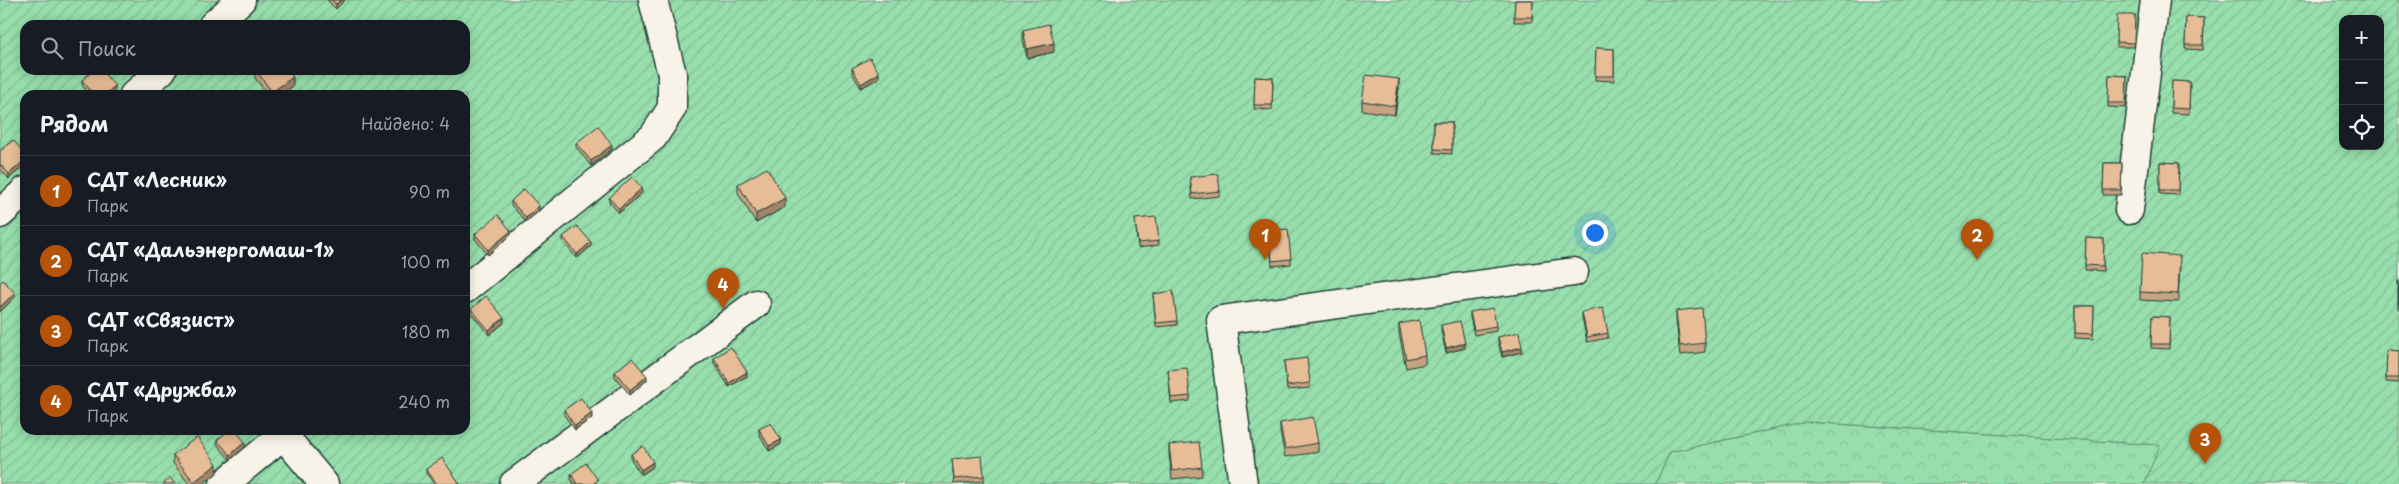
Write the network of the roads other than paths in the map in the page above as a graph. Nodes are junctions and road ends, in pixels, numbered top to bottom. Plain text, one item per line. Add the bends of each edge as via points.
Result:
1 (241, 0) edge
2 (653, 0) edge
3 (2155, 0) edge
4 (219, 20) edge
5 (156, 75) edge
6 (140, 90) edge
7 (20, 196) edge
8 (2129, 210) dead end
9 (0, 214) edge
10 (1574, 272) dead end
11 (470, 285) edge
12 (756, 304) dead end
13 (281, 435) edge
14 (286, 435) edge
15 (224, 484) edge
16 (324, 484) edge
17 (514, 484) edge
18 (1243, 484) edge

1 - 4 lane
2 - 11 lane via 672,74 672,108 653,137
3 - 8 lane
5 - 6 lane
7 - 9 lane
10 - 18 lane via 1221,320
12 - 17 lane
13 - 15 lane
14 - 16 lane

